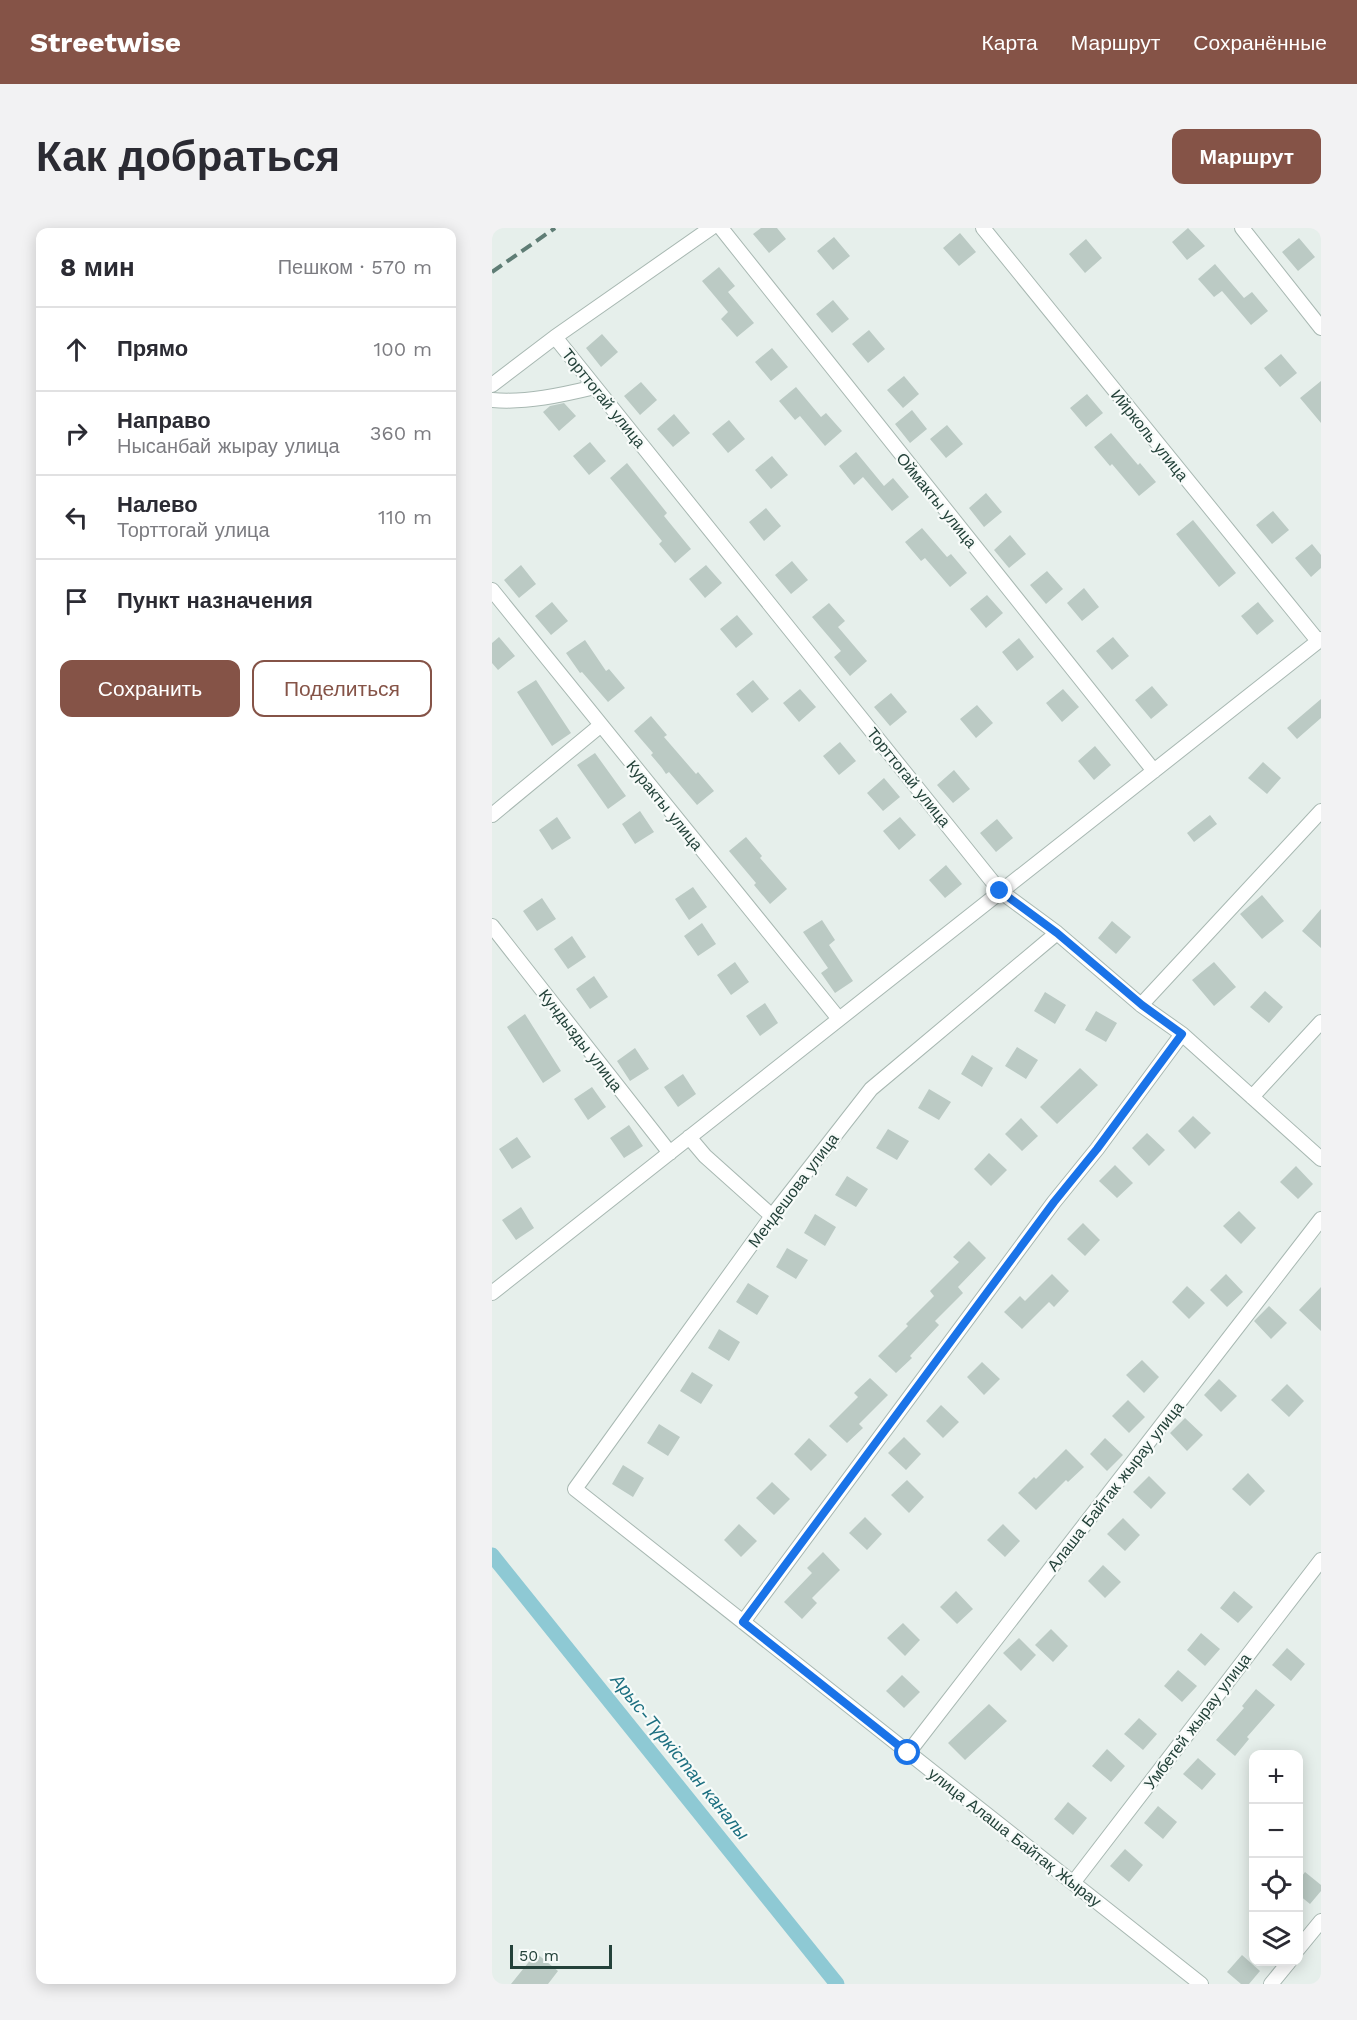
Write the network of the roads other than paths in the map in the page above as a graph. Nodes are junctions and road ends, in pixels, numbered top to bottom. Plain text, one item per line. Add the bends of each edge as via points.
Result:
1 (711, 228) edge
2 (721, 228) edge
3 (983, 228) edge
4 (1242, 228) edge
5 (1321, 328) edge
6 (555, 337) junction
7 (492, 385) edge
8 (595, 387) junction
9 (492, 400) edge
10 (492, 590) edge
11 (1320, 640) edge
12 (601, 725) junction
13 (1154, 771) junction
14 (1321, 812) edge
15 (492, 815) edge
16 (1000, 891) junction
17 (492, 926) edge
18 (1057, 933) junction
19 (1142, 1005) junction
20 (839, 1019) junction
21 (1321, 1022) edge
22 (1182, 1034) junction
23 (1252, 1097) junction
24 (689, 1137) junction
25 (670, 1153) junction
26 (1321, 1159) edge
27 (772, 1216) junction
28 (1321, 1219) edge
29 (492, 1293) edge
30 (574, 1489) joint
31 (1321, 1560) edge
32 (743, 1622) junction
33 (908, 1753) junction
34 (1073, 1883) junction
35 (1321, 1921) edge
36 (1303, 1944) edge
37 (1286, 1966) edge
38 (1201, 1984) edge
39 (1271, 1984) edge

1 - 6 street
2 - 13 street, Оймакты улица
3 - 11 street, Ийрколь улица
4 - 5 street
6 - 7 street
6 - 8 street, Торттогай улица
8 - 9 street via 510,402
8 - 16 street, Торттогай улица
10 - 12 street, Куракты улица
11 - 13 street
12 - 15 street
12 - 20 street, Куракты улица
13 - 16 street
14 - 19 street
16 - 18 street, Торттогай улица
16 - 20 street
17 - 25 street, Кундызды улица
18 - 19 street, Торттогай улица
18 - 27 street, Мендешова улица via 871,1089
19 - 22 street, Торттогай улица
20 - 24 street
21 - 23 street
22 - 23 street, Торттогай улица
22 - 32 street
23 - 26 street, Торттогай улица
24 - 25 street
24 - 27 street
25 - 29 street
27 - 30 street, Мендешова улица
28 - 33 street, Алаша Байтак жырау улица
30 - 32 street, улица Алаша Байтақ Жырау
31 - 34 street, Умбетей жырау улица
32 - 33 street, улица Алаша Байтақ Жырау
33 - 34 street, улица Алаша Байтақ Жырау
34 - 38 street, улица Алаша Байтақ Жырау
35 - 36 street
37 - 39 street

